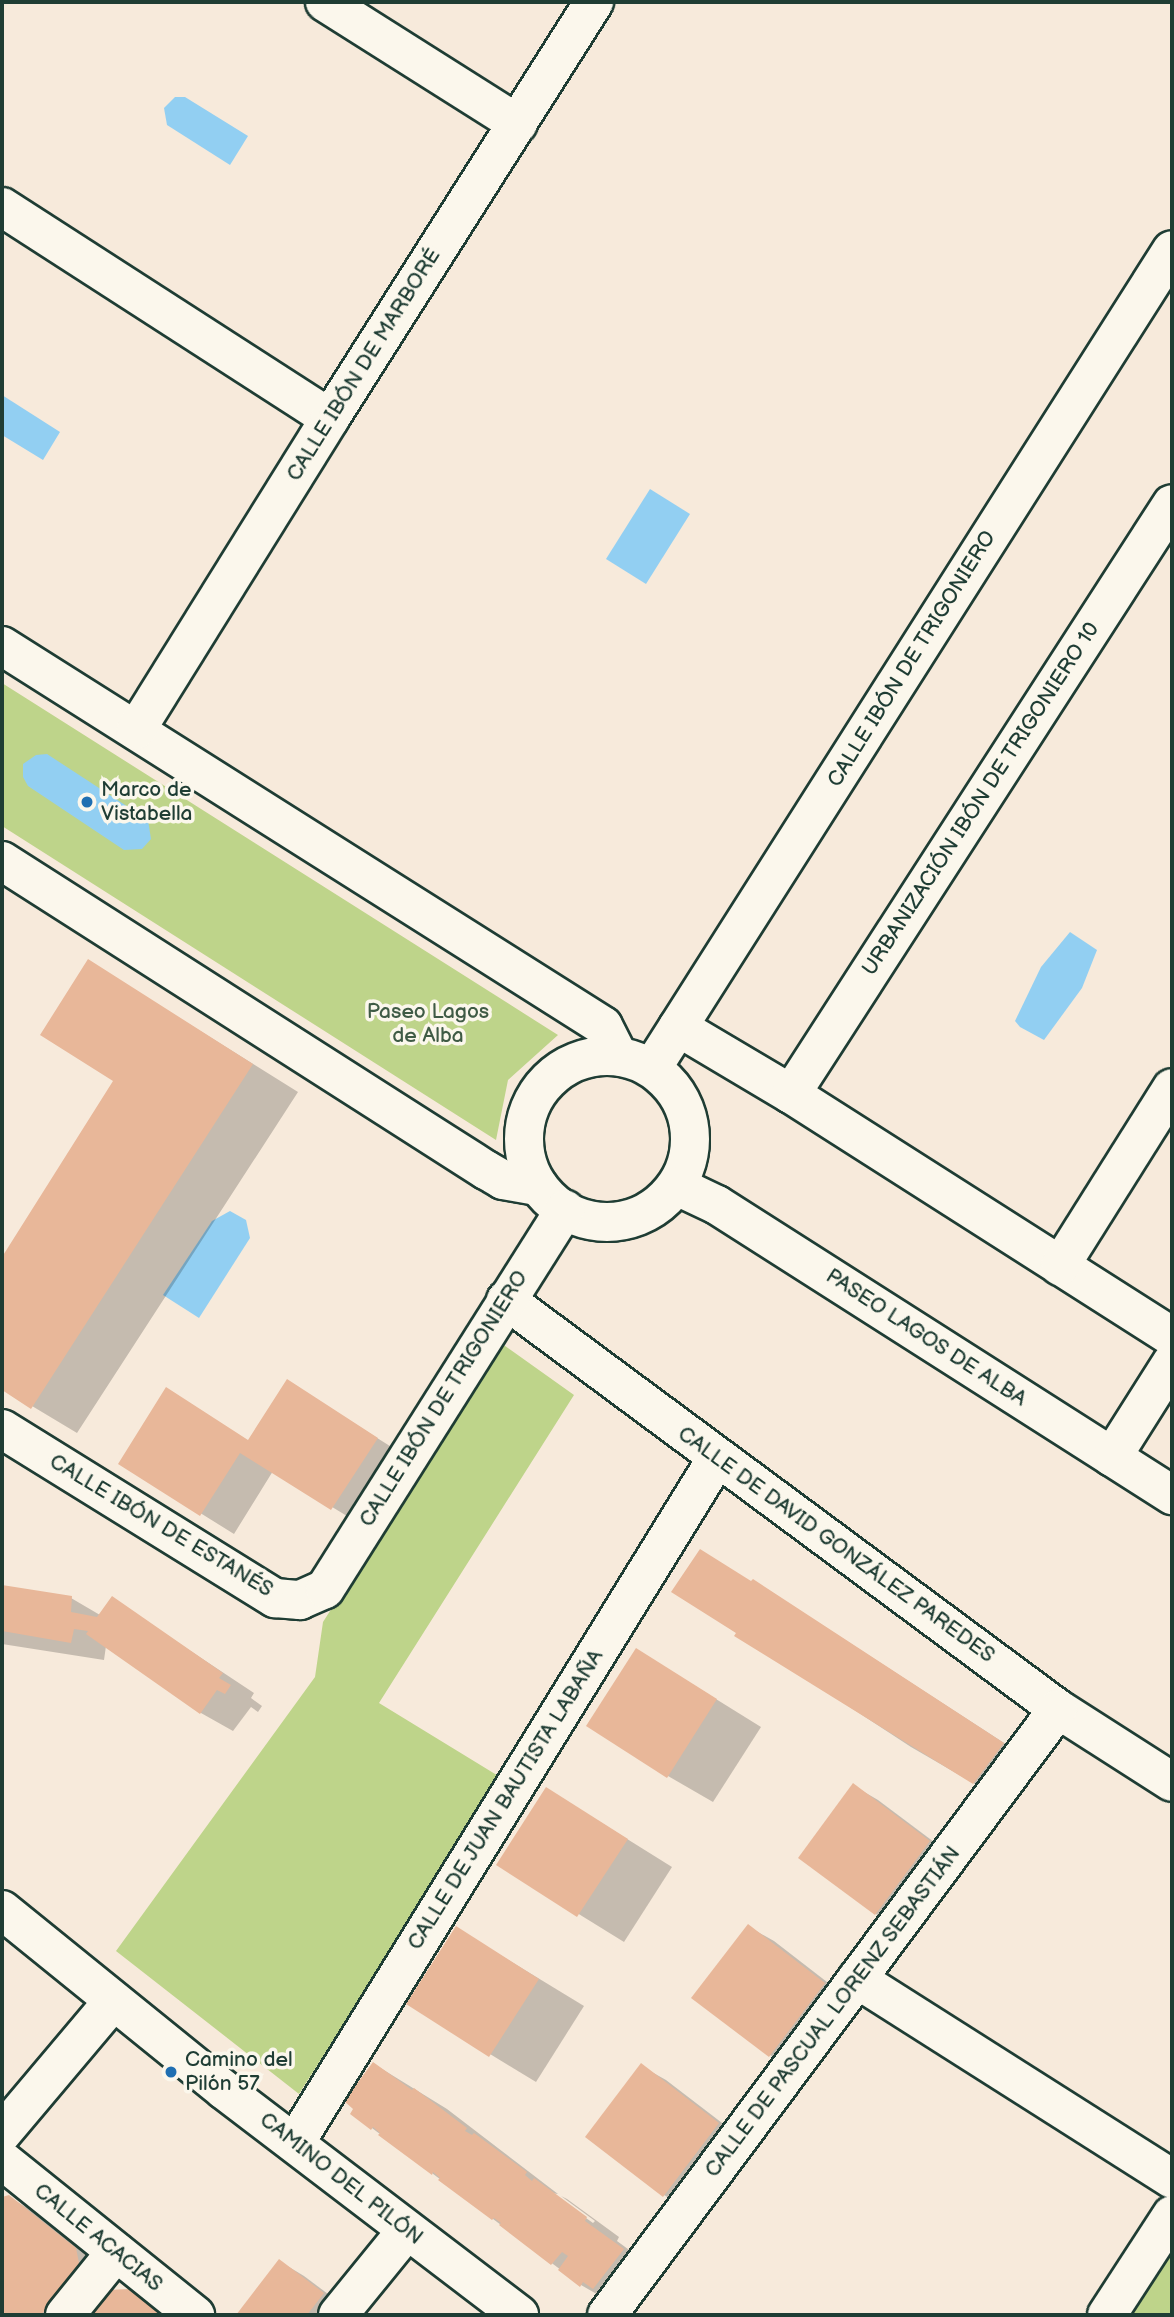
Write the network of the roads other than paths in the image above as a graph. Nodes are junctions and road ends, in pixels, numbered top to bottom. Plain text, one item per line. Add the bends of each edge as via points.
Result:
1 (325, 2) edge
2 (594, 2) edge
3 (518, 124) junction
4 (2, 207) edge
5 (1172, 250) edge
6 (330, 418) junction
7 (1172, 504) edge
8 (2, 646) edge
9 (136, 730) junction
10 (2, 861) edge
11 (678, 1027) junction
12 (635, 1062) junction
13 (1172, 1088) edge
14 (791, 1094) junction
15 (677, 1186) junction
16 (551, 1198) junction
17 (1059, 1266) junction
18 (506, 1300) junction
19 (1172, 1337) edge
20 (1172, 1362) edge
21 (2, 1429) edge
22 (1112, 1457) junction
23 (717, 1458) junction
24 (1172, 1496) edge
25 (325, 1589) joint
26 (1058, 1709) junction
27 (1172, 1782) edge
28 (2, 1910) edge
29 (857, 1979) junction
30 (113, 2001) junction
31 (2, 2133) edge
32 (295, 2143) junction
33 (2, 2160) edge
34 (1172, 2179) edge
35 (1172, 2215) edge
36 (407, 2230) junction
37 (116, 2252) junction
38 (65, 2315) edge
39 (195, 2315) edge
40 (338, 2315) edge
41 (519, 2315) edge
42 (607, 2315) edge
43 (1107, 2315) edge

1 - 3 street
2 - 3 street, CALLE IBÓN DE MARBORÉ
3 - 6 street, CALLE IBÓN DE MARBORÉ
4 - 6 street
5 - 11 street, CALLE IBÓN DE TRIGONIERO
6 - 9 street, CALLE IBÓN DE MARBORÉ
7 - 14 street, URBANIZACIÓN IBÓN DE TRIGONIERO 10
8 - 9 street
9 - 12 street via 603,1026
10 - 16 street via 486,1170
11 - 12 street, CALLE IBÓN DE TRIGONIERO
11 - 14 street
12 - 15 street via 669,1082 682,1100 689,1121 689,1155
12 - 16 street via 590,1057 565,1067 544,1084 530,1107 524,1134 527,1161
13 - 17 street
14 - 17 street
15 - 16 street via 660,1204 638,1217 613,1222 588,1220
15 - 22 street, PASEO LAGOS DE ALBA via 717,1205
16 - 18 street, CALLE IBÓN DE TRIGONIERO
17 - 19 street
18 - 23 street, CALLE DE DAVID GONZÁLEZ PAREDES
18 - 25 street, CALLE IBÓN DE TRIGONIERO
20 - 22 street
21 - 25 street, CALLE IBÓN DE ESTANÉS via 275,1598 300,1600
22 - 24 street, PASEO LAGOS DE ALBA
23 - 26 street, CALLE DE DAVID GONZÁLEZ PAREDES
23 - 32 street, CALLE DE JUAN BAUTISTA LABAÑA
26 - 27 street, CALLE DE DAVID GONZÁLEZ PAREDES
26 - 29 street, CALLE DE PASCUAL LORENZ SEBASTIÁN
28 - 30 street, CAMINO DEL PILÓN
29 - 34 street
29 - 42 street, CALLE DE PASCUAL LORENZ SEBASTIÁN
30 - 31 street
30 - 32 street, CAMINO DEL PILÓN
32 - 36 street, CAMINO DEL PILÓN
33 - 37 street, CALLE ACACIAS
35 - 43 street
36 - 40 street
36 - 41 street, CAMINO DEL PILÓN
37 - 38 street
37 - 39 street, CALLE ACACIAS

